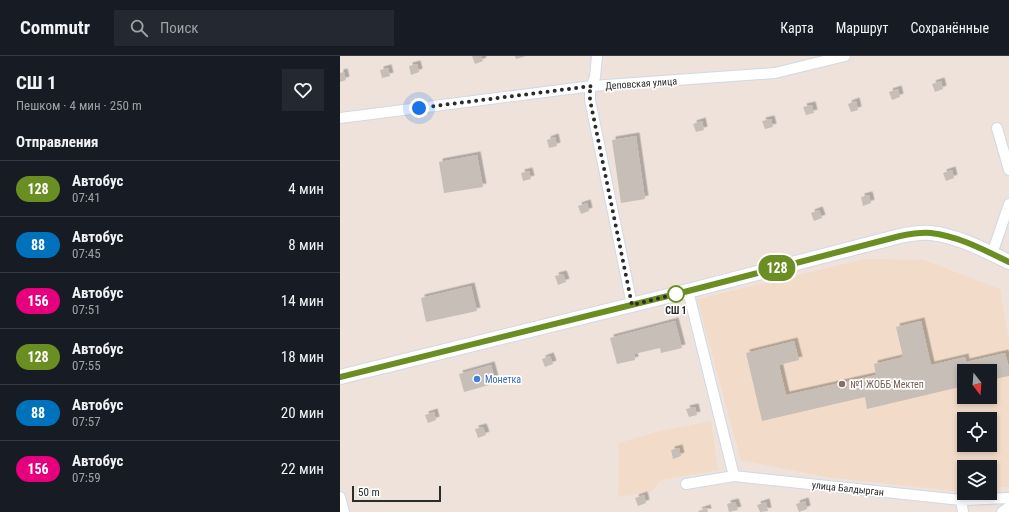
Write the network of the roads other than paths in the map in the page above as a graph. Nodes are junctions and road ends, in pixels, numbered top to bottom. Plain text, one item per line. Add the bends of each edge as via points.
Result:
1 (597, 56) edge
2 (845, 56) edge
3 (592, 86) junction
4 (340, 118) edge
5 (997, 128) dead end
6 (1009, 170) edge
7 (1009, 204) edge
8 (992, 254) junction
9 (1009, 262) edge
10 (688, 291) junction
11 (632, 305) junction
12 (340, 377) edge
13 (734, 476) junction
14 (686, 484) dead end
15 (340, 497) edge
16 (997, 498) edge
17 (1009, 498) edge
18 (957, 500) edge
19 (961, 500) edge
20 (1009, 507) edge
21 (344, 512) edge
22 (963, 512) edge
23 (1002, 512) edge

1 - 3 street
2 - 3 street, Деповская улица via 775,73
3 - 4 street, Деповская улица
3 - 11 street via 590,100
5 - 6 street
7 - 8 street
8 - 9 main road
8 - 10 main road via 946,236 917,233
10 - 11 main road
10 - 13 street
11 - 12 main road
13 - 14 street, улица Балдырган
13 - 18 street, улица Балдырган
15 - 21 street
16 - 17 street, улица Балдырган
19 - 22 street
20 - 23 street

